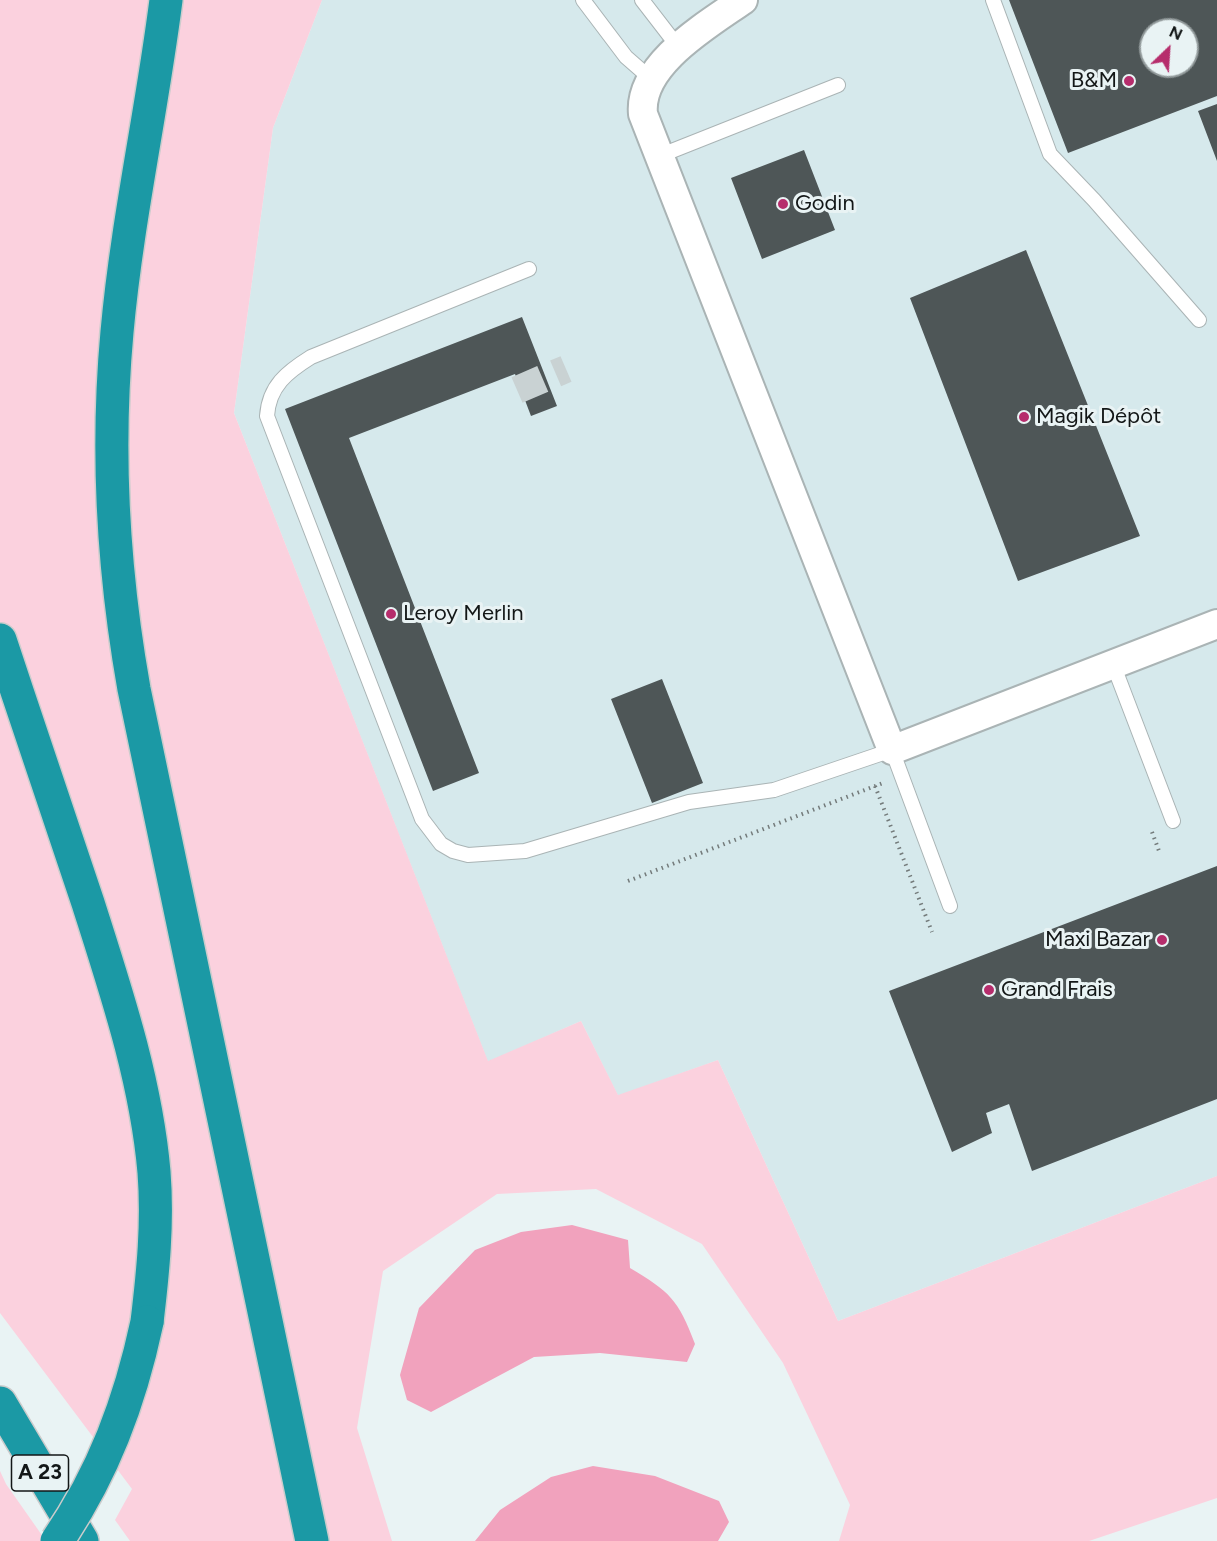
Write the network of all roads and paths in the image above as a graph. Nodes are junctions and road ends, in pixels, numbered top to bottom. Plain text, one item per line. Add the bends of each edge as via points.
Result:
1 (166, 0) edge
2 (583, 0) edge
3 (642, 0) edge
4 (743, 0) edge
5 (993, 0) edge
6 (679, 48) junction
7 (650, 78) junction
8 (838, 85) dead end
9 (659, 156) junction
10 (529, 269) dead end
11 (1199, 320) dead end
12 (1217, 624) edge
13 (0, 640) edge
14 (1113, 664) junction
15 (892, 750) junction
16 (875, 786) dead end
17 (1173, 820) dead end
18 (950, 906) dead end
19 (932, 932) dead end
20 (0, 1403) edge
21 (57, 1541) edge
22 (82, 1541) edge
23 (312, 1541) edge

1 - 23 highway via 117,332 112,474 118,584 138,713
2 - 7 lane via 626,57
3 - 6 lane
4 - 6 street
5 - 11 lane via 1050,154
6 - 7 street
7 - 9 street via 643,96 643,114
8 - 9 lane
9 - 15 street
10 - 15 lane via 311,357 280,379 268,406 267,416 429,832 453,851 468,855 525,851 689,802 774,790
12 - 14 street
13 - 21 highway, bridge via 112,976 138,1075 150,1141 155,1202 154,1263 147,1322 133,1383 92,1483
14 - 15 street
14 - 17 lane
15 - 18 lane
16 - 19 path
20 - 22 highway, A 23

